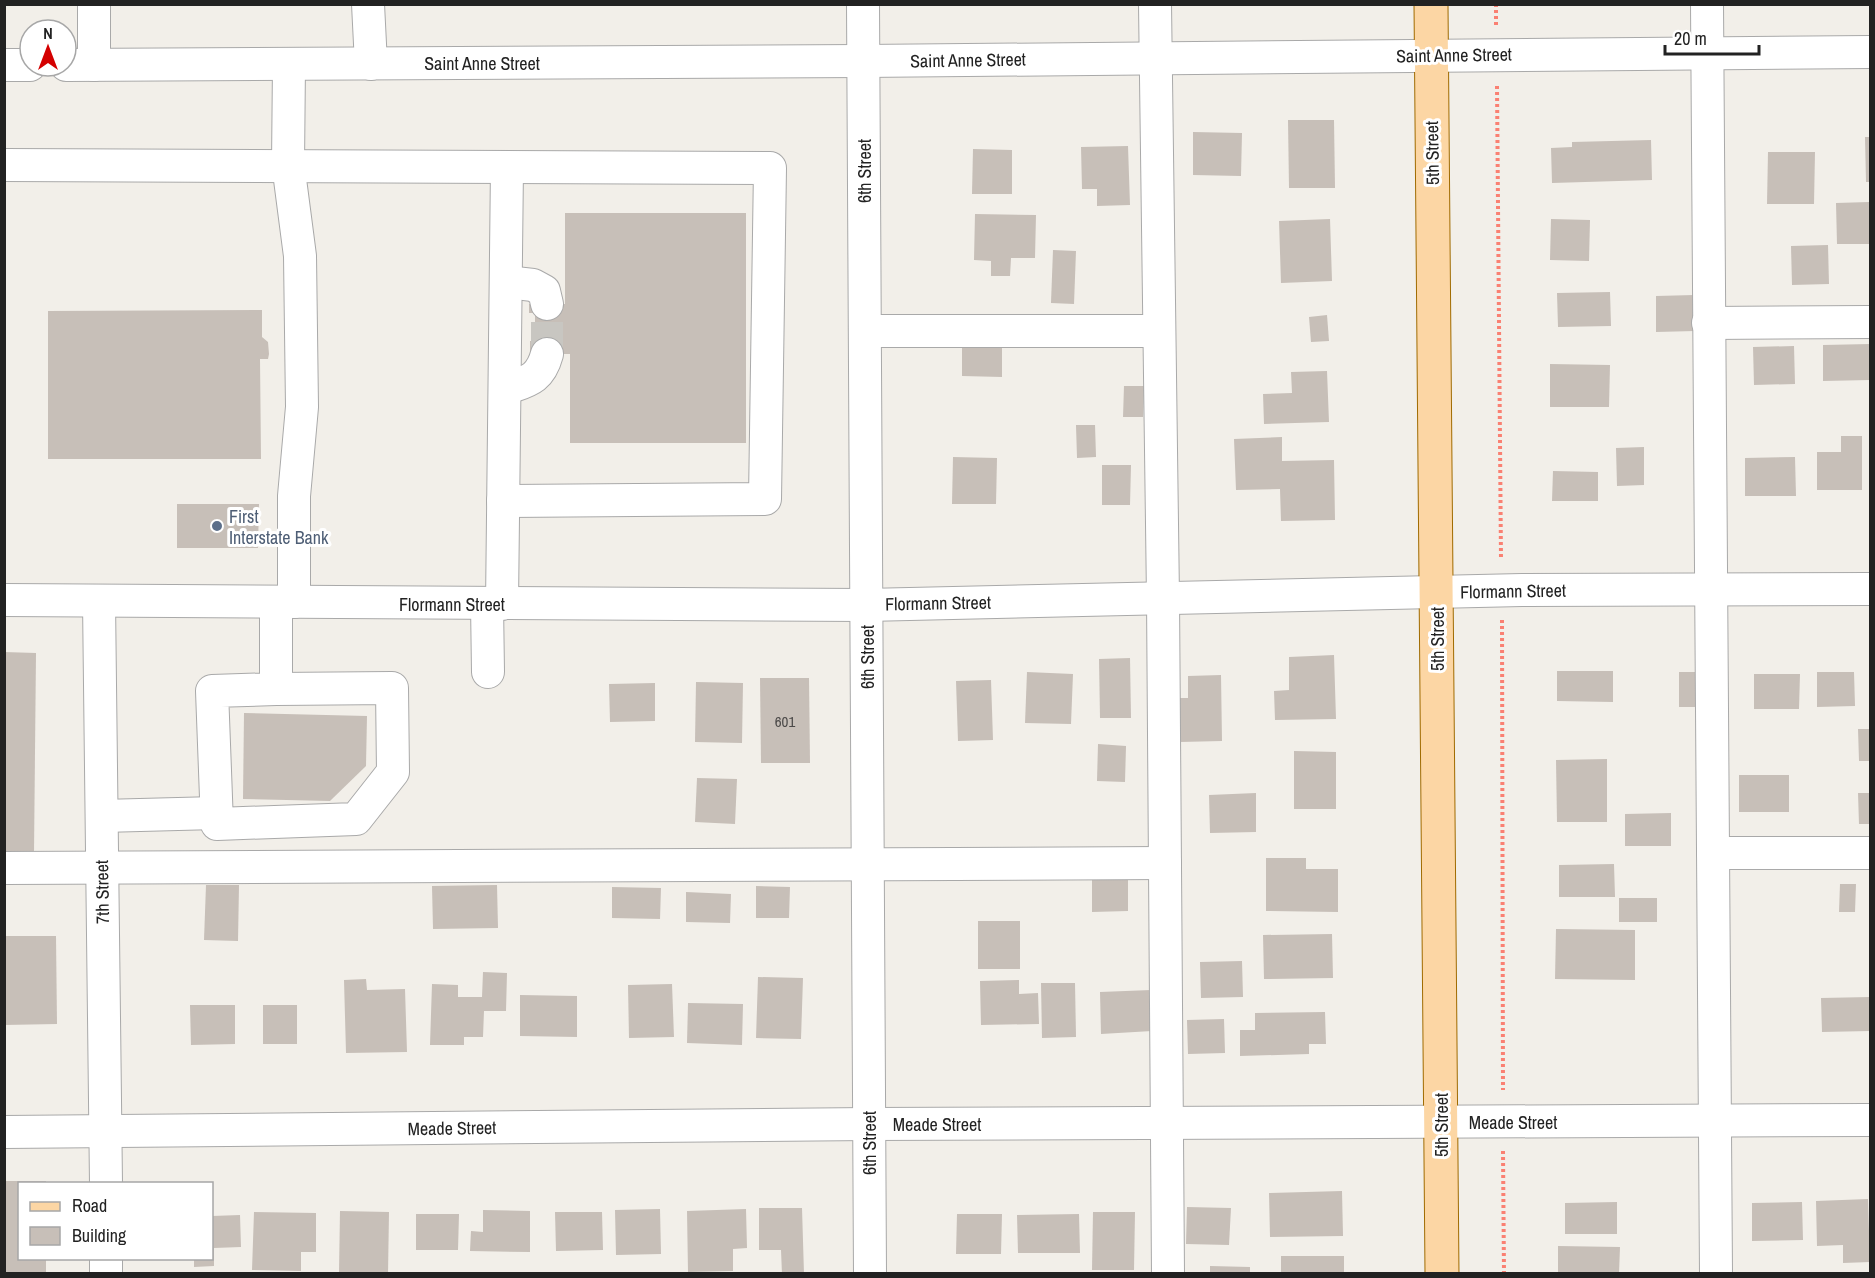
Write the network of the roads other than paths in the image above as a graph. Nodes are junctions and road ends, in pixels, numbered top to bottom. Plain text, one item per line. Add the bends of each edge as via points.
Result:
1 (93, 4) edge
2 (368, 4) edge
3 (863, 4) edge
4 (1155, 4) edge
5 (1431, 4) edge
6 (1707, 4) edge
7 (1870, 52) edge
8 (1706, 54) junction
9 (1431, 55) junction
10 (1155, 58) junction
11 (863, 61) junction
12 (289, 64) junction
13 (370, 64) junction
14 (80, 65) edge
15 (288, 164) junction
16 (4, 165) edge
17 (507, 167) junction
18 (506, 282) junction
19 (548, 304) tunnel mouth
20 (1870, 322) edge
21 (1708, 323) junction
22 (865, 331) junction
23 (1159, 331) junction
24 (547, 354) tunnel mouth
25 (505, 389) junction
26 (503, 501) junction
27 (1870, 589) edge
28 (1711, 590) junction
29 (1437, 592) junction
30 (1163, 598) junction
31 (4, 600) edge
32 (99, 601) junction
33 (285, 602) junction
34 (494, 604) junction
35 (866, 605) junction
36 (488, 672) dead end
37 (276, 689) junction
38 (216, 813) junction
39 (102, 816) junction
40 (1713, 853) junction
41 (1870, 853) edge
42 (1165, 863) junction
43 (868, 865) junction
44 (102, 867) junction
45 (4, 868) edge
46 (1870, 1120) edge
47 (1716, 1121) junction
48 (1441, 1123) junction
49 (869, 1124) junction
50 (1167, 1124) junction
51 (4, 1132) edge
52 (105, 1132) junction
53 (106, 1182) edge
54 (870, 1274) edge
55 (1168, 1274) edge
56 (1442, 1274) edge
57 (1716, 1274) edge

1 - 14 street
2 - 13 street
3 - 11 street, 6th Street
4 - 10 street
5 - 9 main road, 5th Street
6 - 8 street
7 - 8 street, Saint Anne Street
8 - 9 street, Saint Anne Street
8 - 21 street
9 - 10 street, Saint Anne Street
9 - 29 main road, 5th Street
10 - 11 street, Saint Anne Street
10 - 23 street
11 - 13 street, Saint Anne Street
11 - 22 street, 6th Street
12 - 13 street, Saint Anne Street
12 - 14 street, Saint Anne Street
12 - 15 street
15 - 16 street
15 - 17 street
15 - 33 street via 300,256 302,407
17 - 18 street
17 - 26 street via 770,168 765,499
18 - 19 street via 533,285 544,291
18 - 25 street
20 - 21 street
21 - 28 street
22 - 23 street
22 - 35 street, 6th Street
23 - 30 street
24 - 25 street via 544,366 534,378
25 - 26 street
26 - 34 street
27 - 28 street, Flormann Street
28 - 29 street, Flormann Street
28 - 40 street
29 - 30 street, Flormann Street
29 - 48 main road, 5th Street
30 - 35 street, Flormann Street
30 - 42 street
31 - 32 street, Flormann Street
32 - 33 street, Flormann Street
32 - 39 street, 7th Street
33 - 34 street, Flormann Street
33 - 37 street
34 - 35 street, Flormann Street
34 - 36 street
35 - 43 street, 6th Street
37 - 38 street via 212,691
37 - 38 street via 392,688 393,772 356,819 217,824
38 - 39 street
39 - 44 street, 7th Street
40 - 41 street
40 - 47 street
42 - 43 street
42 - 50 street
43 - 44 street
43 - 49 street, 6th Street
44 - 45 street
44 - 52 street, 7th Street
46 - 47 street, Meade Street
47 - 48 street, Meade Street
47 - 57 street
48 - 50 street, Meade Street
48 - 56 main road, 5th Street
49 - 50 street, Meade Street
49 - 52 street, Meade Street
49 - 54 street, 6th Street
50 - 55 street
51 - 52 street, Meade Street
52 - 53 street, 7th Street

